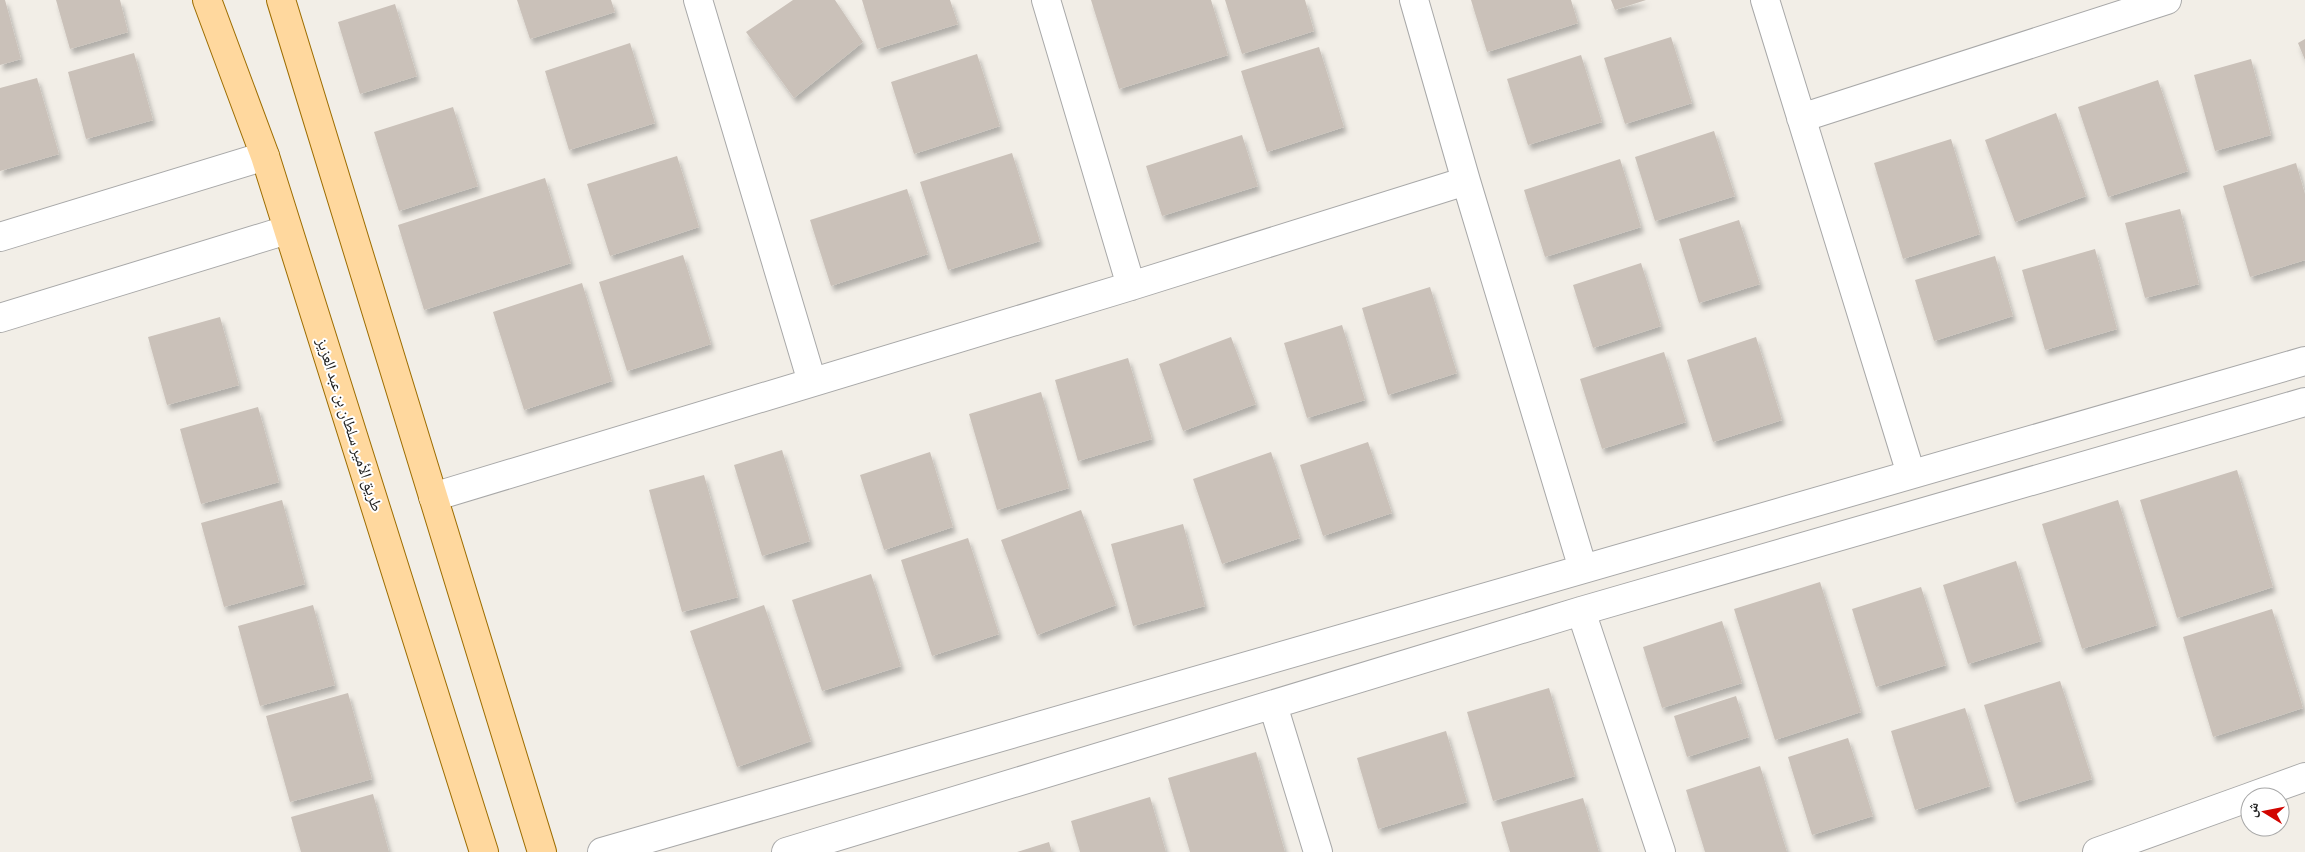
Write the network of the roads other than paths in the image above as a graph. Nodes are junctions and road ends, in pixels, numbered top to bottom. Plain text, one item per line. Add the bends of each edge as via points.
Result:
1 (207, 0) edge
2 (282, 0) edge
3 (698, 0) edge
4 (1046, 0) edge
5 (1414, 0) edge
6 (1765, 0) edge
7 (2167, 0) edge
8 (1801, 118) junction
9 (265, 156) junction
10 (1466, 181) junction
11 (287, 230) junction
12 (0, 237) edge
13 (1131, 286) junction
14 (0, 318) edge
15 (2305, 361) edge
16 (812, 382) junction
17 (2305, 402) edge
18 (1911, 474) junction
19 (434, 496) junction
20 (1583, 569) junction
21 (1581, 611) junction
22 (1273, 704) junction
23 (2305, 777) edge
24 (2278, 787) edge
25 (2240, 801) edge
26 (484, 852) edge
27 (542, 852) edge
28 (602, 852) edge
29 (786, 852) edge
30 (1318, 852) edge
31 (1661, 852) edge
32 (2097, 852) edge

1 - 9 main road, طريق الأمير سلطان بن عبد العزيز
2 - 19 main road
3 - 16 street
4 - 13 street
5 - 10 street
6 - 8 street
7 - 8 street
8 - 18 street
9 - 11 main road, طريق الأمير سلطان بن عبد العزيز
9 - 12 street
10 - 13 street
10 - 20 street
11 - 14 street
11 - 26 main road, طريق الأمير سلطان بن عبد العزيز
13 - 16 street
15 - 18 street
16 - 19 street
17 - 21 street
18 - 20 street
19 - 27 main road
20 - 28 street
21 - 22 street
21 - 31 street
22 - 29 street
22 - 30 street
23 - 24 street
25 - 32 street

